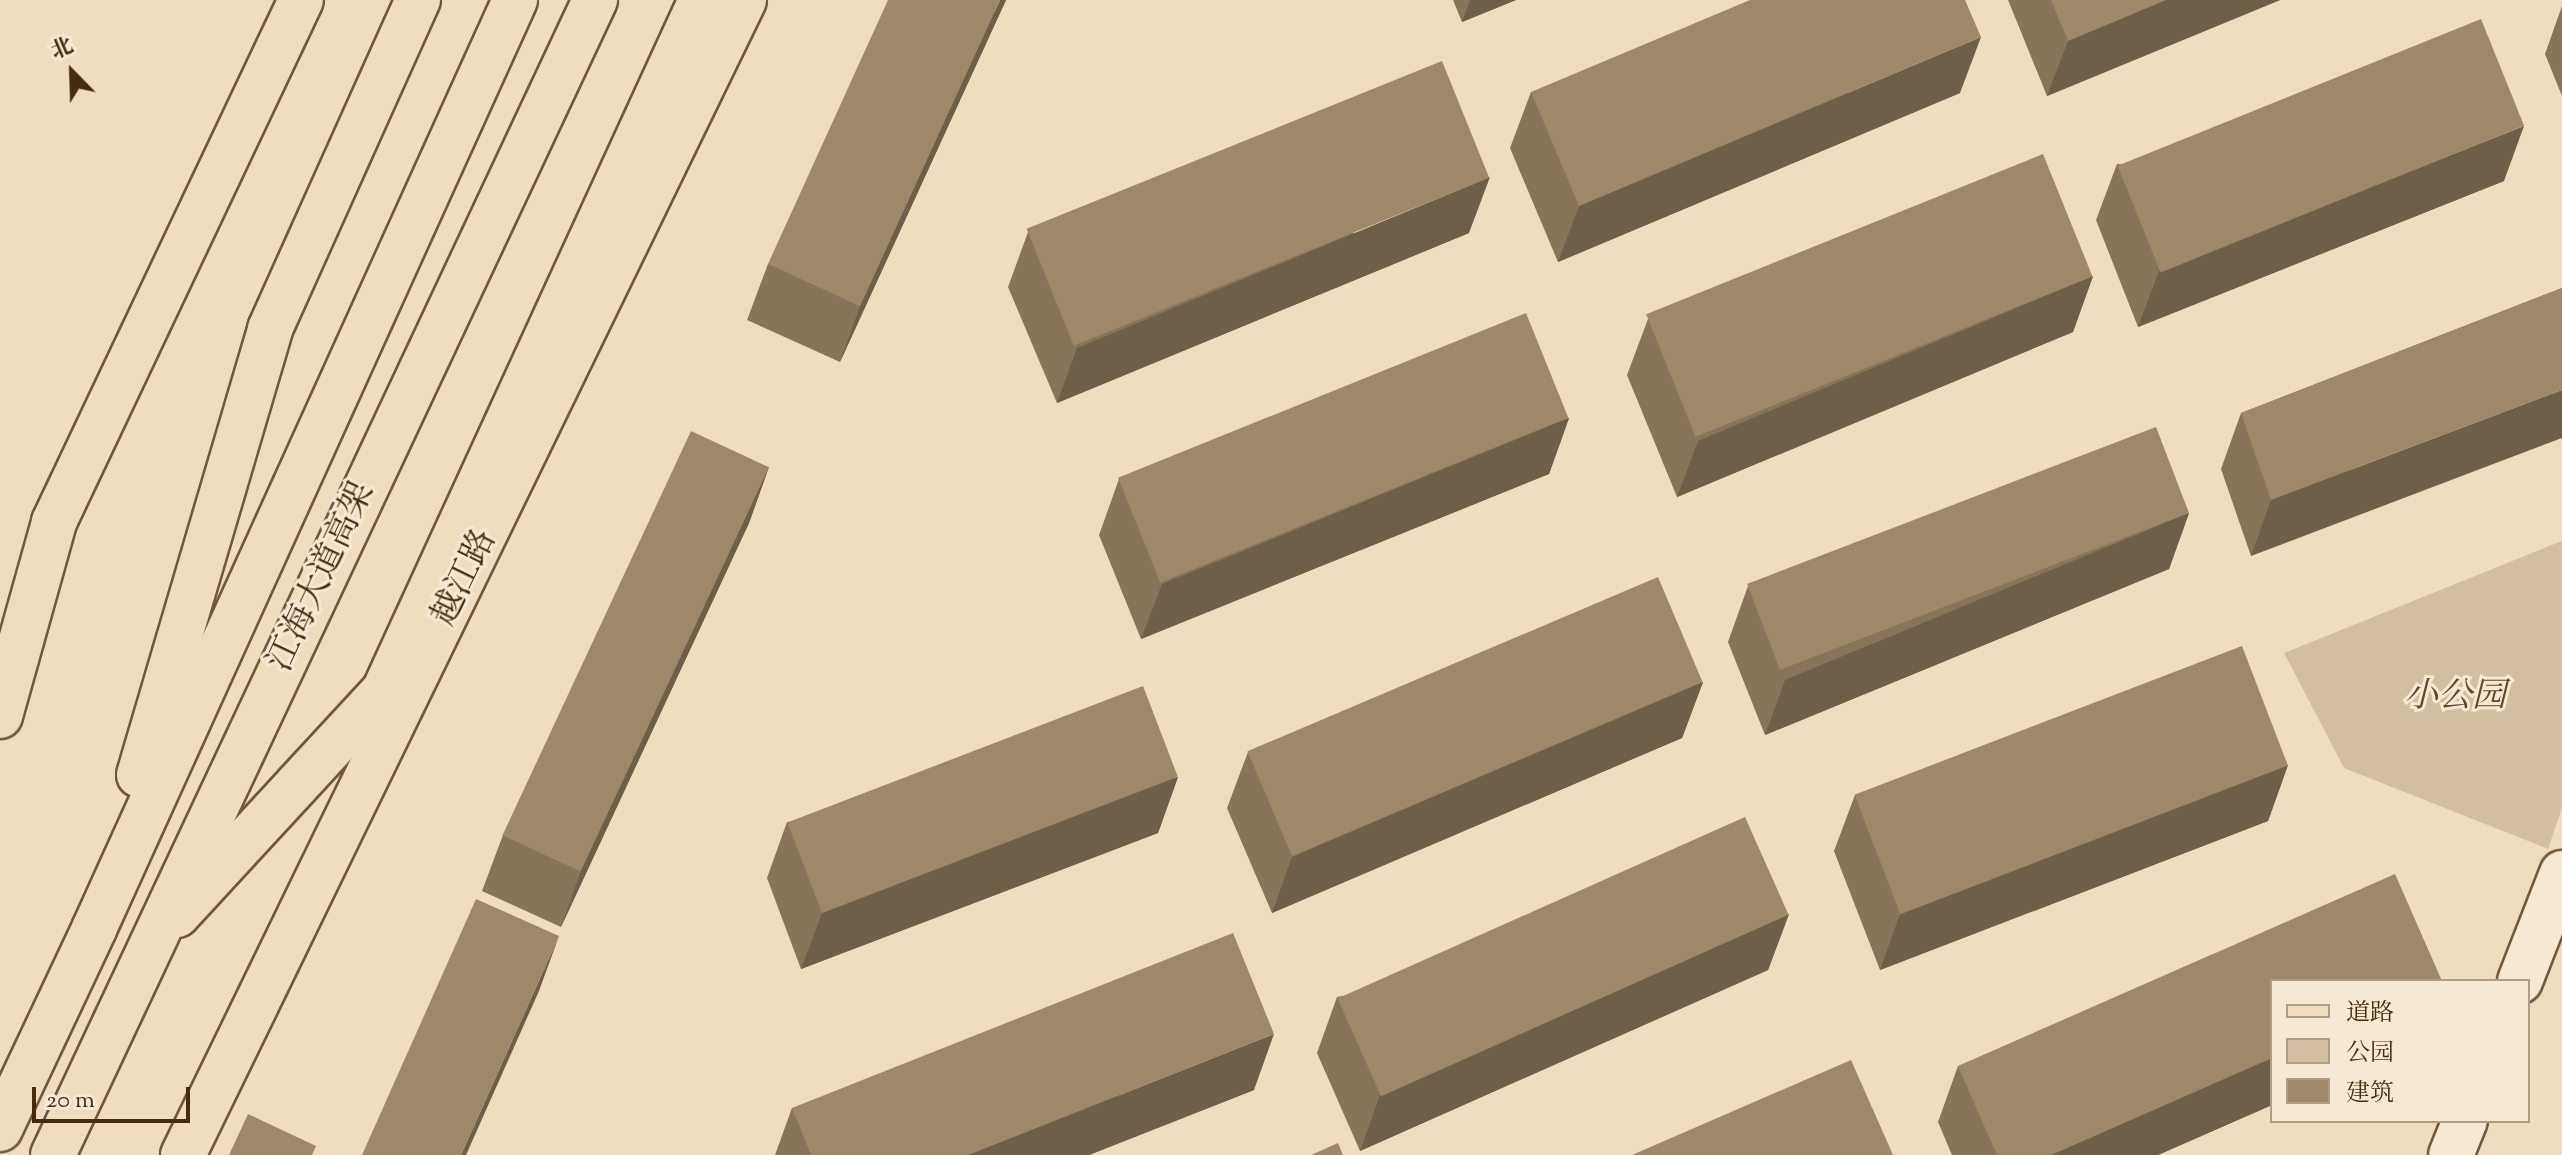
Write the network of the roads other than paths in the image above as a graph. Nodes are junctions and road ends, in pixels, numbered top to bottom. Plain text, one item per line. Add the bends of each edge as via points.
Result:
1 (301, 0) edge
2 (418, 0) edge
3 (515, 0) edge
4 (595, 0) edge
5 (701, 0) edge
6 (744, 0) edge
7 (0, 716) edge
8 (2562, 873) edge
9 (94, 929) junction
10 (148, 946) junction
11 (2521, 979) edge
12 (2464, 1123) edge
13 (0, 1129) edge
14 (53, 1155) edge
15 (183, 1155) edge
16 (2451, 1155) edge

1 - 7 main road via 54,522
2 - 9 main road via 270,329
3 - 9 main road, 江海大道高架
4 - 10 main road, 江海大道高架
5 - 10 main road via 384,691
6 - 15 main road, 越江路
8 - 11 street
9 - 13 main road, 江海大道高架
10 - 14 main road, 江海大道高架
12 - 16 street

